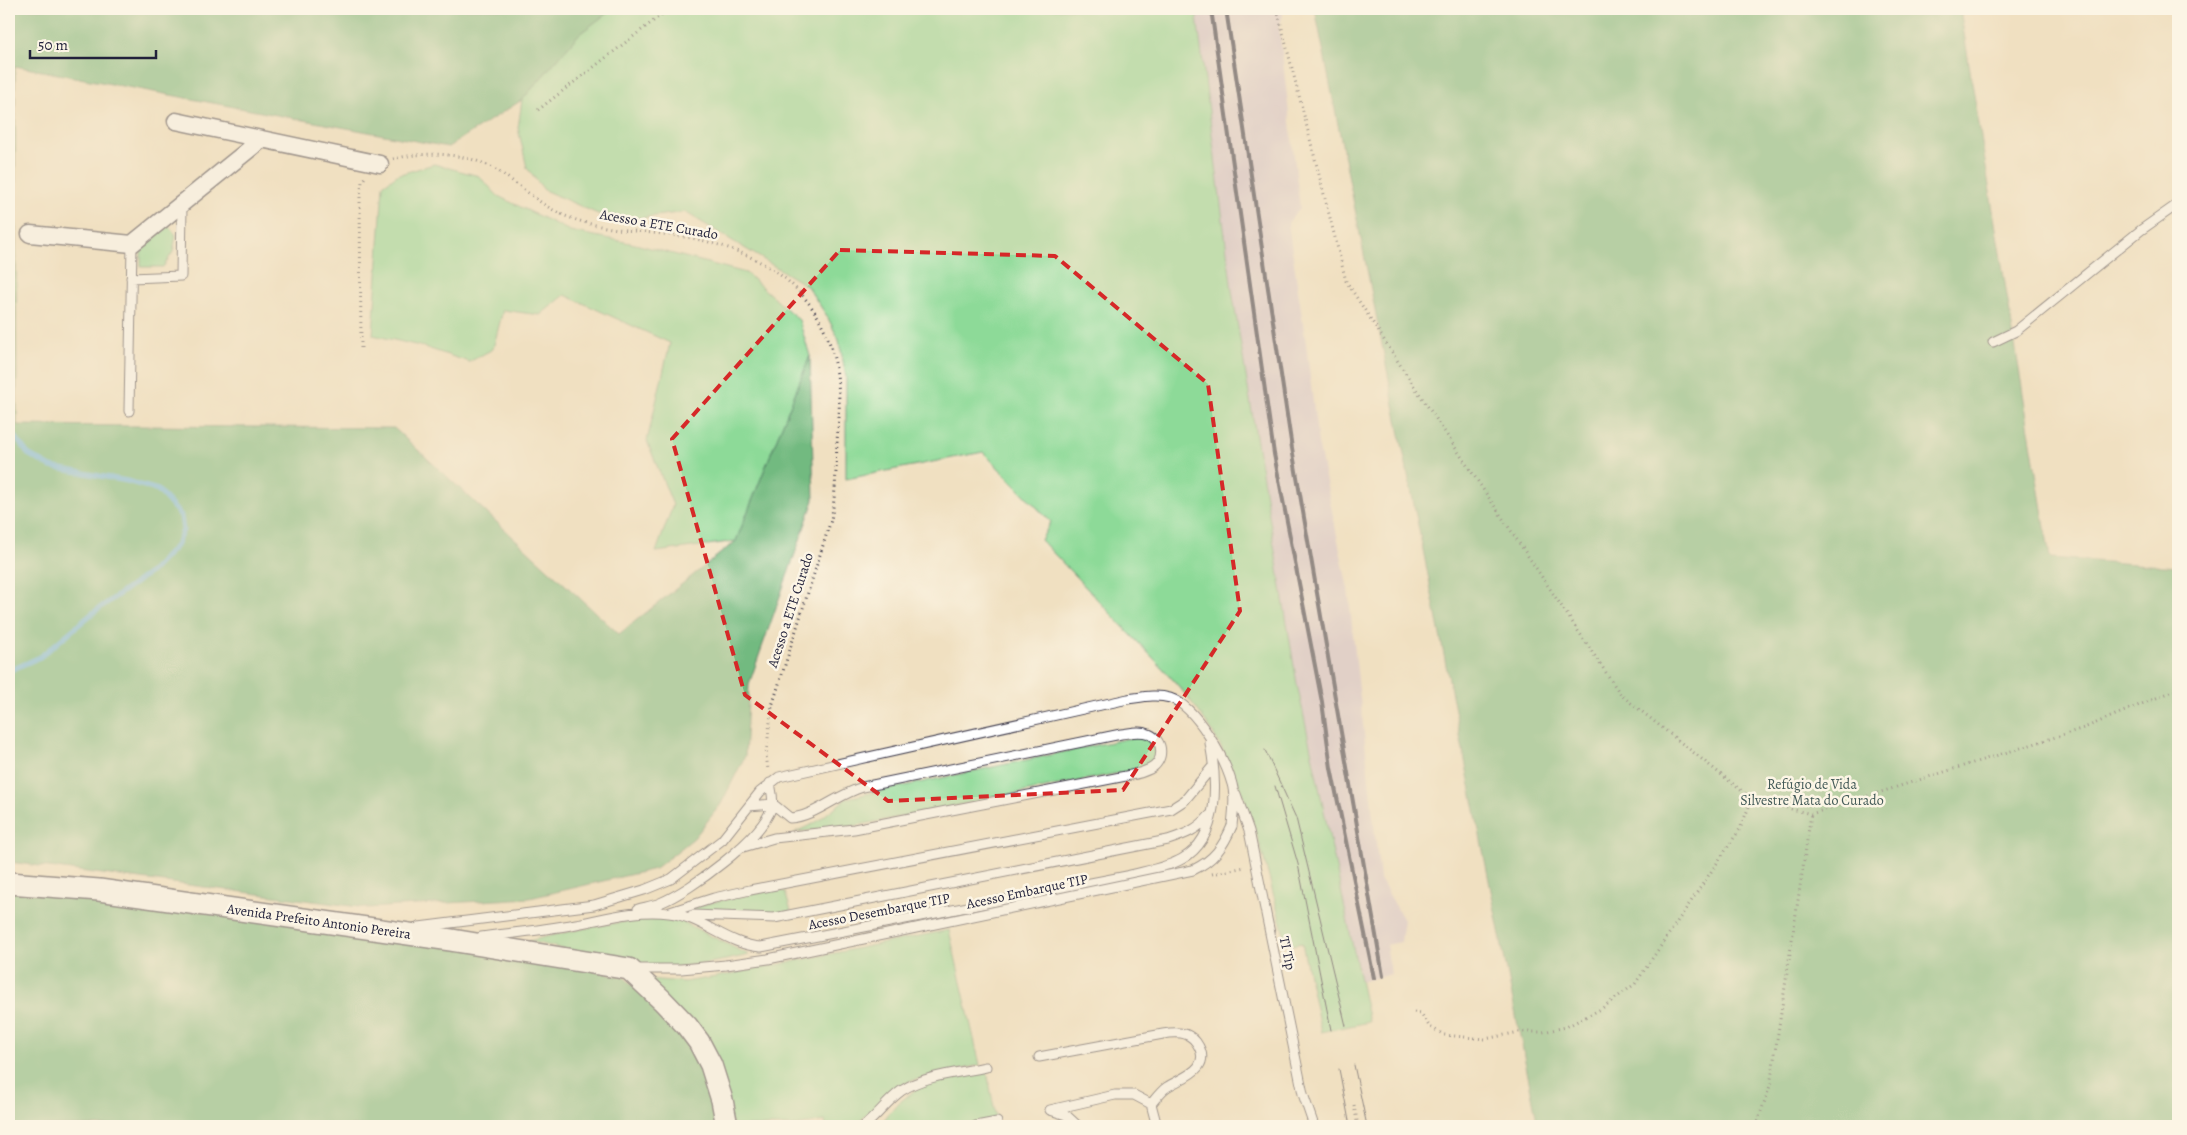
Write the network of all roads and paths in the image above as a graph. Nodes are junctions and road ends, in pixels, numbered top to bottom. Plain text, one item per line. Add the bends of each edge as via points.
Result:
1 (669, 9) edge
2 (1277, 9) edge
3 (538, 110) dead end
4 (176, 121) dead end
5 (262, 139) junction
6 (380, 164) junction
7 (182, 203) junction
8 (2178, 204) edge
9 (30, 234) dead end
10 (132, 244) junction
11 (131, 278) junction
12 (1993, 342) dead end
13 (361, 348) dead end
14 (129, 411) dead end
15 (2178, 689) edge
16 (1209, 735) junction
17 (1213, 766) junction
18 (770, 783) junction
19 (1233, 784) junction
20 (1752, 799) junction
21 (773, 804) junction
22 (749, 806) junction
23 (1213, 812) junction
24 (1811, 814) junction
25 (740, 848) junction
26 (9, 883) edge
27 (667, 912) junction
28 (624, 913) junction
29 (682, 914) junction
30 (387, 931) junction
31 (451, 940) junction
32 (629, 969) junction
33 (1414, 1012) dead end
34 (1039, 1058) dead end
35 (986, 1067) dead end
36 (1152, 1104) junction
37 (1354, 1105) dead end
38 (1154, 1119) dead end
39 (997, 1122) dead end
40 (727, 1126) edge
41 (864, 1126) edge
42 (976, 1126) edge
43 (1078, 1126) edge
44 (1310, 1126) edge
45 (1358, 1126) edge
46 (1756, 1126) edge

1 - 3 path
2 - 20 path via 1346,281 1621,696
4 - 5 street
5 - 6 street
5 - 7 street
6 - 13 path, Acesso a ETE Curado via 370,170 362,182 360,198
6 - 18 path, Acesso a ETE Curado via 421,155 474,160 494,169 538,202 568,216 601,227 703,240 732,249 763,263 788,280 807,300 825,327 834,358 839,399 836,494 831,520 772,706 766,754
7 - 10 street
7 - 11 lane via 180,276
8 - 12 lane via 2141,230 2016,332
9 - 10 street
10 - 11 lane
11 - 14 lane
15 - 24 path via 2084,728
16 - 17 lane, Acesso Desembarque TIP
16 - 18 lane, TI Tip via 1187,707 1172,698 1154,695 1128,698 792,773
16 - 19 lane, TI Tip
17 - 23 lane, Acesso Desembarque TIP
17 - 27 lane via 1185,800 1171,809 750,890
18 - 21 lane
18 - 22 lane
19 - 32 lane, Acesso Embarque TIP, bridge via 1232,826 1224,844 1212,859 1193,870 768,959 681,969
19 - 44 lane, TI Tip via 1249,831 1303,1094 1313,1117
20 - 24 path
20 - 33 path via 1740,829 1635,984 1601,1009 1566,1027 1486,1039 1444,1035 1430,1026 1421,1013
21 - 22 lane
21 - 25 lane via 765,820
21 - 25 lane via 790,818 798,817 863,787 1121,734 1150,734 1162,750 1159,761 1151,769 1130,776 854,829 774,838
22 - 30 lane via 722,840 697,861 671,879 644,890 594,905
23 - 29 lane via 1190,833 1168,840 774,918
23 - 29 lane, Acesso Desembarque TIP via 1197,846 1183,858 1163,866 1128,876 773,946 741,944
24 - 46 path via 1770,1086
25 - 28 lane via 691,886 660,903
26 - 30 street, Avenida Prefeito Antonio Pereira via 99,890
27 - 28 lane, Acesso Desembarque TIP
27 - 29 lane, Acesso Desembarque TIP
28 - 31 lane, Acesso Desembarque TIP via 527,932
30 - 31 street, Avenida Prefeito Antonio Pereira
31 - 32 street, Avenida Prefeito Antonio Pereira
32 - 40 street via 688,1026 700,1042 712,1065
34 - 36 lane via 1164,1034 1187,1034 1199,1050 1199,1064 1190,1076 1168,1086
35 - 41 lane via 915,1084 901,1091
36 - 38 lane
36 - 43 lane via 1126,1094 1050,1110 1066,1115
37 - 45 path
39 - 42 lane

